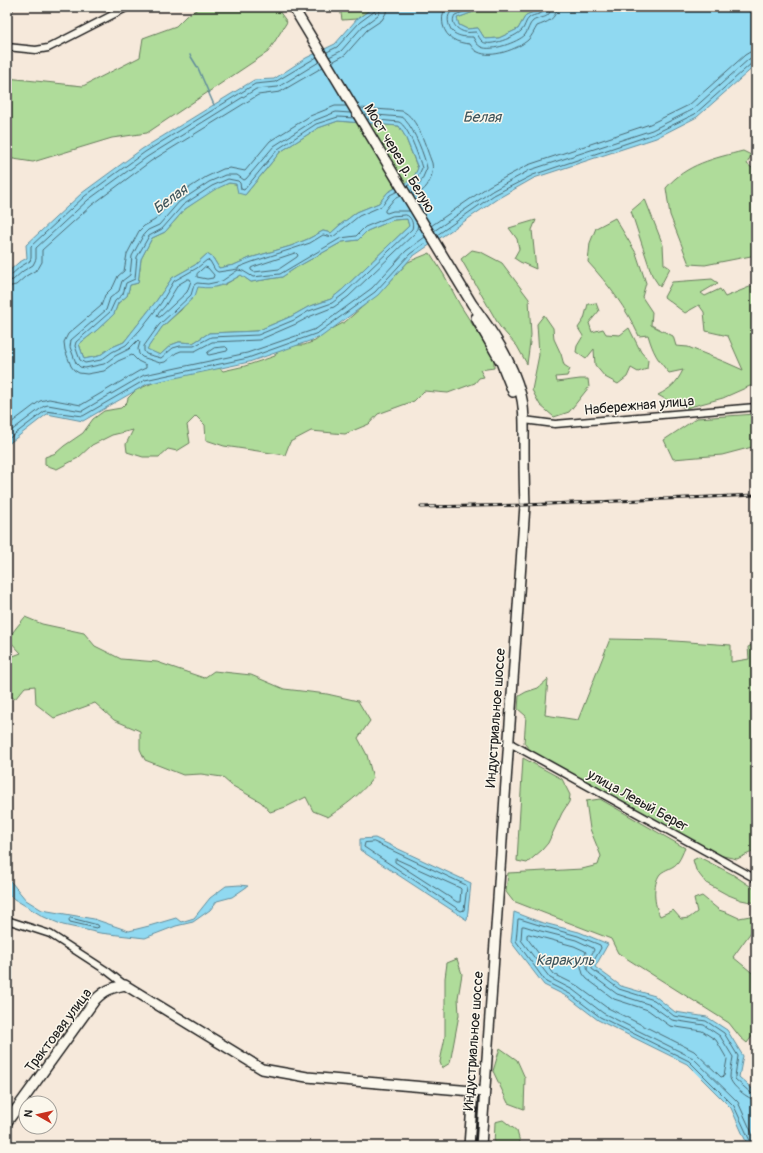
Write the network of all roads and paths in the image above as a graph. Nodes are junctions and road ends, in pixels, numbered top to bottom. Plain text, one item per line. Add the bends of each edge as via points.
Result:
1 (10, 7) edge
2 (128, 7) edge
3 (293, 7) edge
4 (7, 9) edge
5 (7, 46) edge
6 (441, 263) dead end
7 (472, 304) joint
8 (756, 407) edge
9 (524, 420) junction
10 (508, 742) junction
11 (756, 879) edge
12 (7, 920) edge
13 (125, 985) junction
14 (473, 1091) junction
15 (484, 1092) junction
16 (7, 1122) edge
17 (470, 1146) edge
18 (480, 1146) edge

1 - 4 street
2 - 5 street via 48,48 36,50
3 - 7 main road, Мост через р. Белую
6 - 9 main road via 501,362
7 - 9 main road, Индустриальное шоссе via 504,353 521,396
8 - 9 street, Набережная улица via 555,424
9 - 10 main road, Индустриальное шоссе via 525,505
10 - 11 street, улица Левый Берег
10 - 15 main road, Индустриальное шоссе
12 - 13 street via 50,934
13 - 14 main road via 262,1069 308,1078
13 - 16 main road, Трактовая улица via 110,988 95,1000
14 - 15 main road
14 - 17 main road
15 - 18 main road, Индустриальное шоссе

